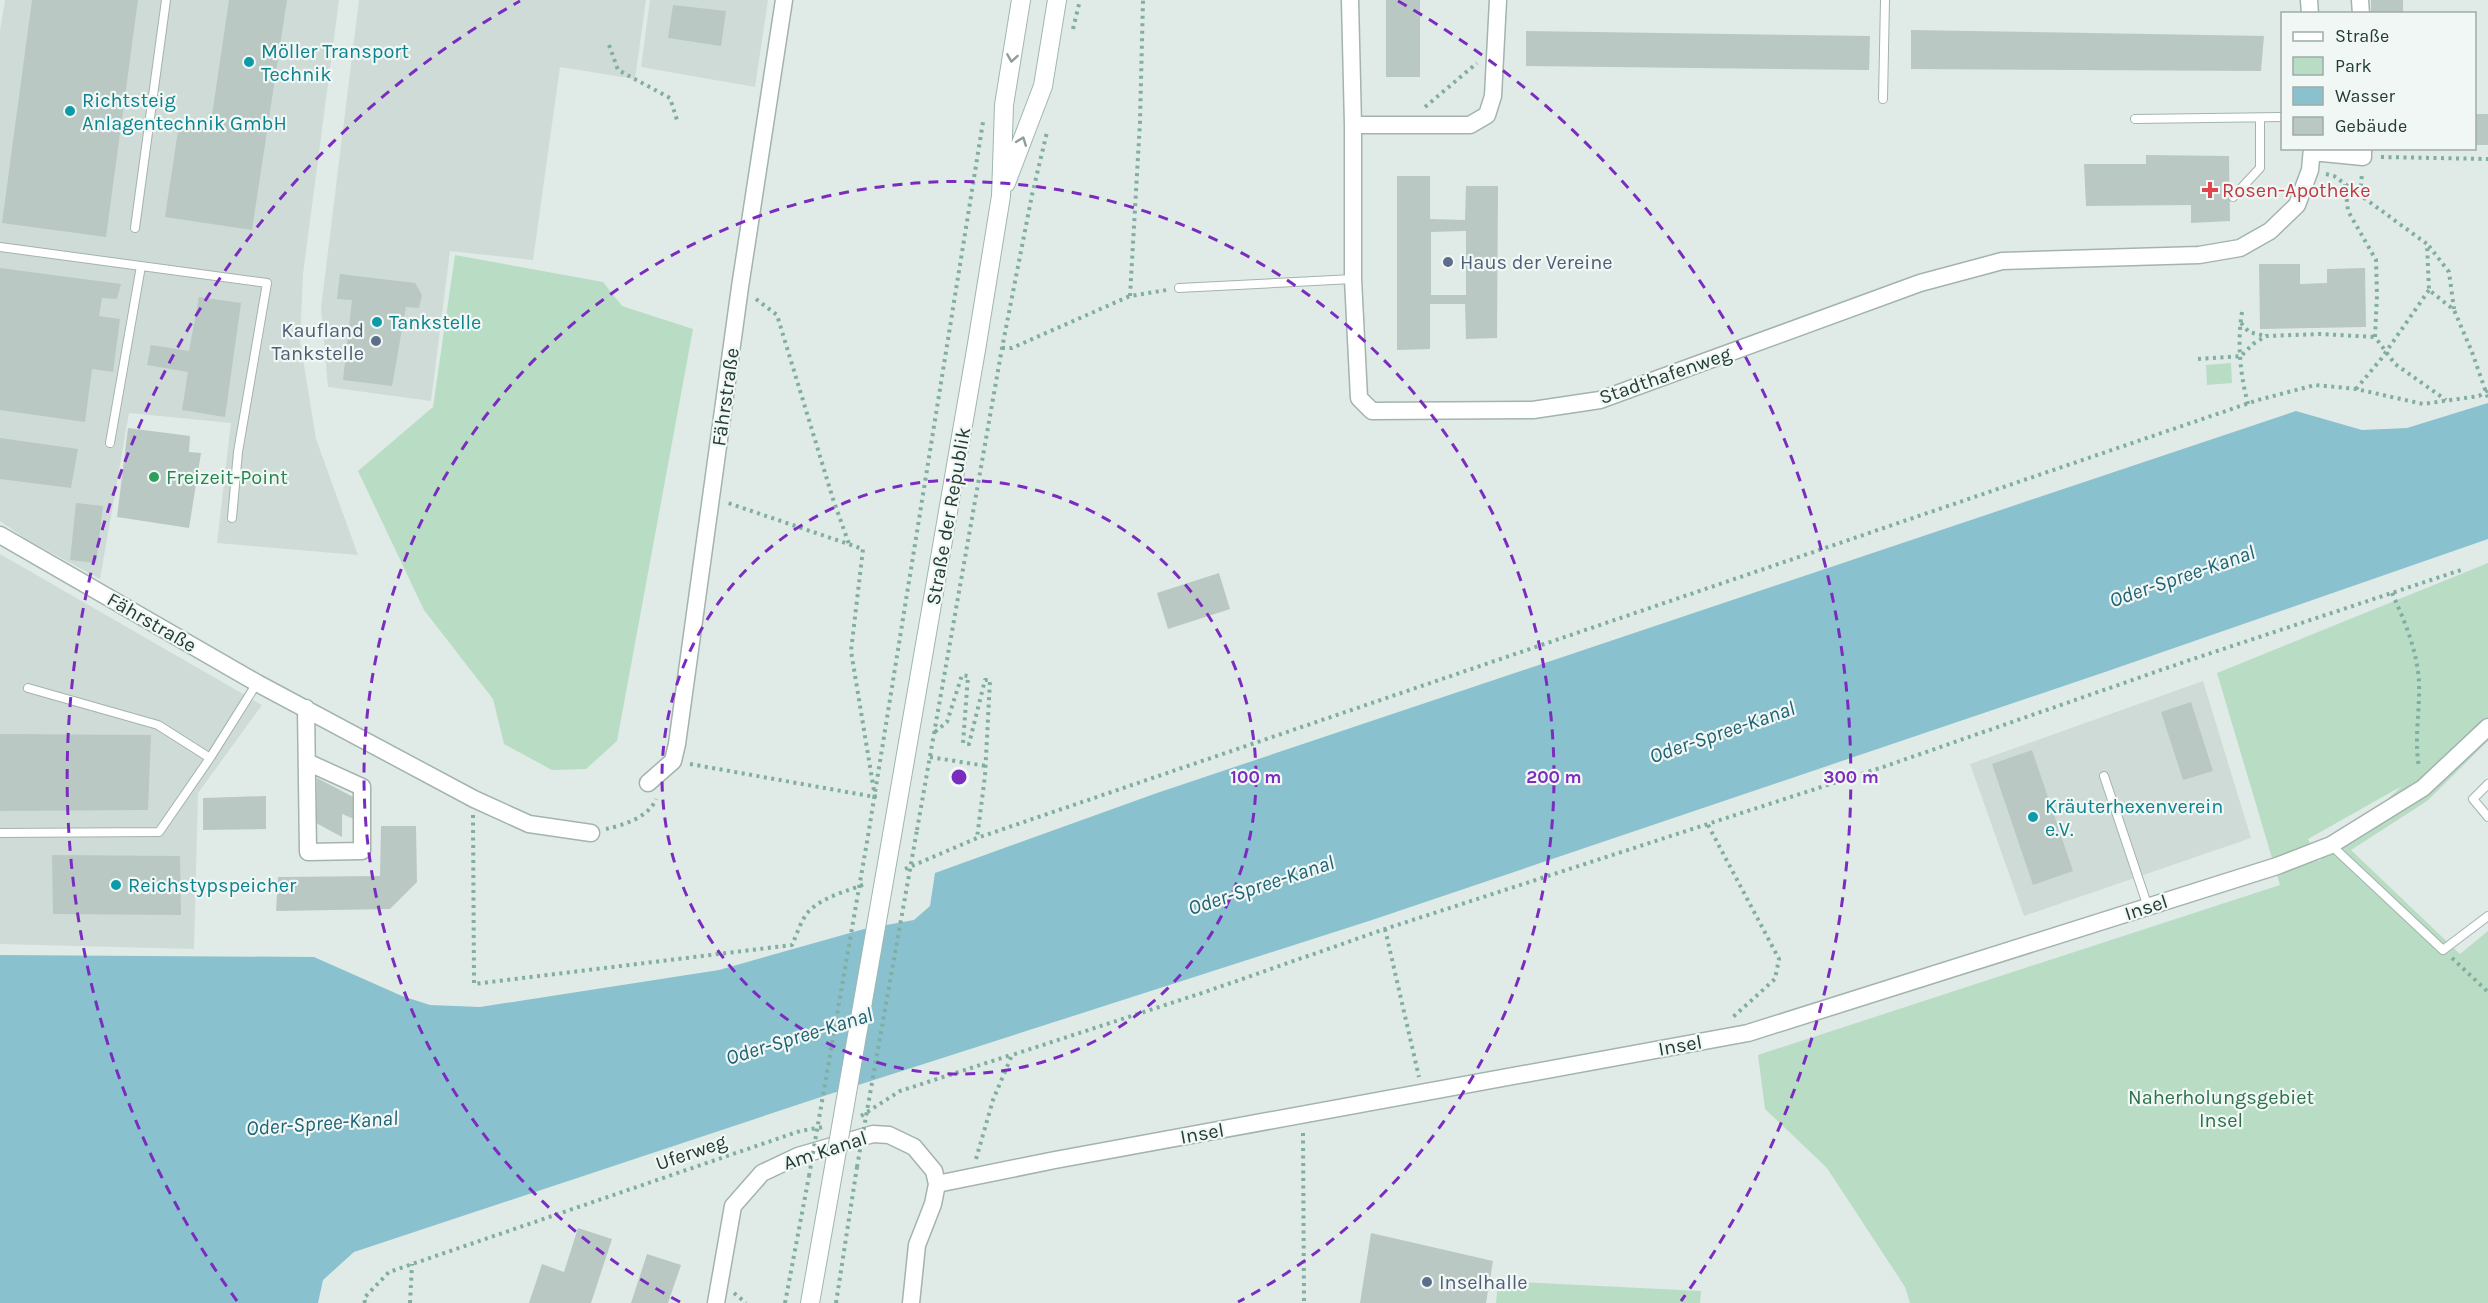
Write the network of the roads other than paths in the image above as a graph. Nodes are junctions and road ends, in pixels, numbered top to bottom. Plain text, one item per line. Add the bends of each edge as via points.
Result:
1 (166, 0) edge
2 (783, 0) edge
3 (1021, 0) edge
4 (1057, 0) edge
5 (1350, 0) edge
6 (1498, 0) edge
7 (1885, 0) edge
8 (1883, 99) dead end
9 (2281, 117) edge
10 (2260, 118) junction
11 (2135, 119) dead end
12 (1353, 125) junction
13 (2312, 150) edge
14 (2363, 153) edge
15 (1001, 196) junction
16 (2233, 197) dead end
17 (135, 228) dead end
18 (0, 247) edge
19 (141, 266) junction
20 (1353, 279) junction
21 (1179, 288) road end
22 (110, 443) dead end
23 (232, 518) dead end
24 (0, 534) edge
25 (257, 683) junction
26 (28, 688) dead end
27 (306, 708) junction
28 (2488, 728) edge
29 (210, 758) junction
30 (307, 762) junction
31 (2104, 776) dead end
32 (648, 783) dead end
33 (2488, 784) edge
34 (2488, 817) edge
35 (0, 833) edge
36 (591, 833) road end
37 (2331, 844) junction
38 (2148, 907) junction
39 (2488, 916) edge
40 (937, 1184) junction
41 (716, 1303) edge
42 (810, 1303) edge
43 (910, 1303) edge

1 - 17 lane
2 - 32 street, Fährstraße via 677,744 673,761
3 -> 15 main road, Straße der Republik via 1004,105
15 -> 4 main road, Straße der Republik via 1043,86
5 - 12 street, Stadthafenweg
6 - 12 street via 1493,96 1487,115 1470,125
7 - 8 lane
9 - 10 lane
10 - 11 lane
10 - 16 lane via 2260,168
12 - 20 street, Stadthafenweg
13 - 14 street
13 - 20 street, Stadthafenweg via 2310,170 2297,205 2270,231 2240,248 2199,255 2002,261 1920,283 1600,400 1533,410 1372,411 1359,398
15 - 42 main road, Straße der Republik, bridge
18 - 19 lane
19 - 22 lane
19 - 23 lane via 267,283 238,452
20 - 21 lane
24 - 25 street, Fährstraße
25 - 27 street, Fährstraße
25 - 29 lane
26 - 29 lane via 158,725
27 - 30 street
27 - 36 street, Fährstraße via 474,799 530,824
28 - 37 street, Insel via 2423,788
29 - 35 lane via 159,832
30 - 30 street via 308,852 362,851 362,787
31 - 38 lane
33 - 34 lane via 2473,799
37 - 38 street, Insel via 2277,866
37 - 39 lane via 2443,950
38 - 40 street, Insel via 1748,1033
40 - 41 street, Am Kanal via 934,1171 914,1148 889,1136 873,1134 798,1156 762,1173 733,1206
40 - 43 street via 917,1245

